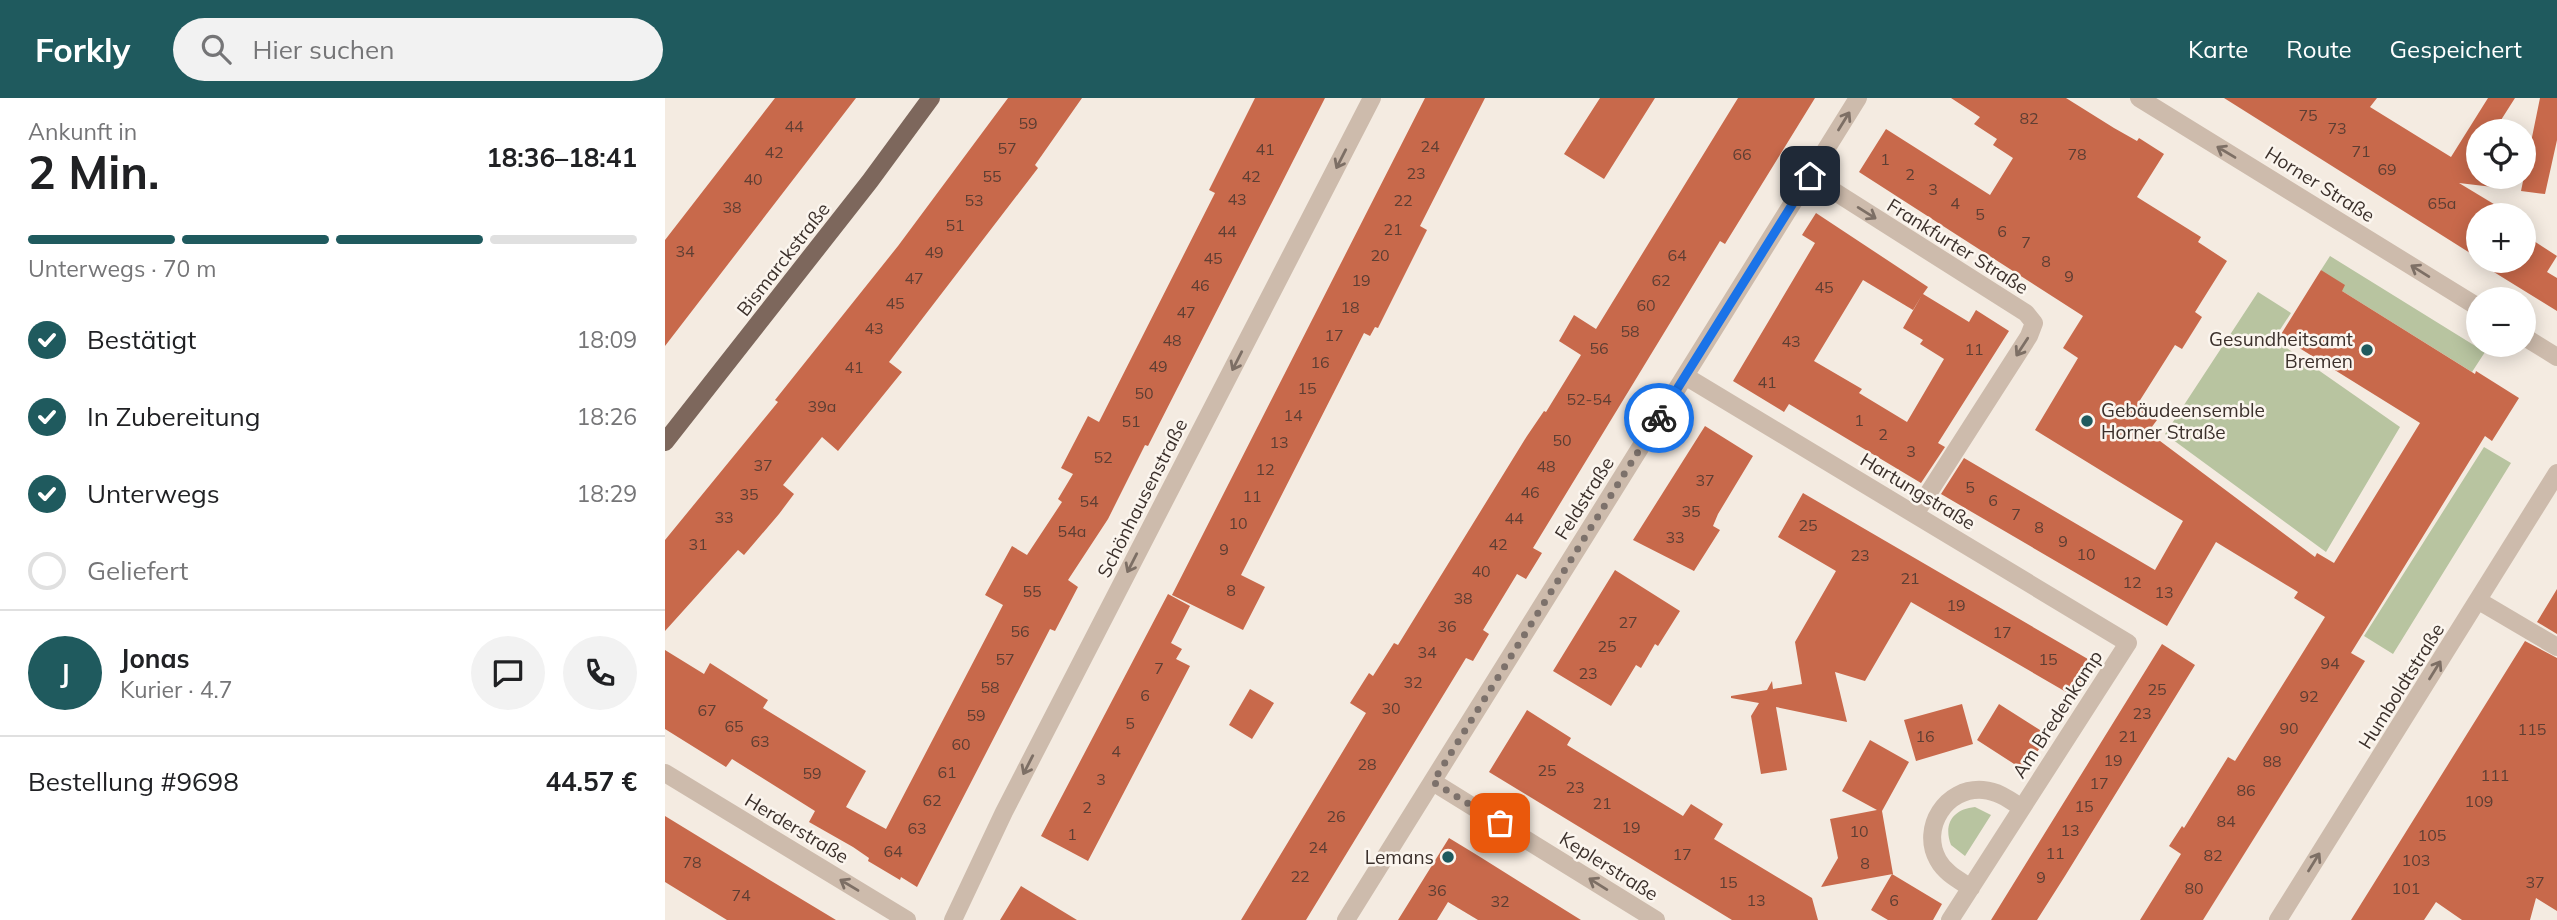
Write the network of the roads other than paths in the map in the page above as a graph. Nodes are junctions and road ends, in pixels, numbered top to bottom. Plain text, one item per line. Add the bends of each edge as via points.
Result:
1 (931, 98) edge
2 (1372, 98) edge
3 (1858, 98) edge
4 (2139, 98) edge
5 (1810, 176) junction
6 (2466, 300) edge
7 (2536, 343) edge
8 (2557, 356) edge
9 (1685, 376) junction
10 (665, 442) edge
11 (2557, 473) edge
12 (1915, 514) junction
13 (2479, 601) junction
14 (2128, 643) joint
15 (2557, 647) edge
16 (665, 773) edge
17 (1433, 782) junction
18 (2022, 808) junction
19 (1971, 888) junction
20 (907, 920) edge
21 (953, 920) edge
22 (1346, 920) edge
23 (1655, 920) edge
24 (1950, 920) edge
25 (2278, 920) edge

1 - 10 main road, Bismarckstraße
2 -> 21 street, Schönhausenstraße via 1004,812
5 -> 3 street, Feldstraße
6 -> 4 street, Horner Straße
5 - 9 street, Feldstraße
5 -> 12 street, Frankfurter Straße via 2026,313 2034,323
7 - 8 street
9 - 12 street, Hartungstraße
9 - 17 street, Feldstraße
11 - 13 street, Humboldtstraße
12 - 14 street, Hartungstraße
13 - 15 street
25 -> 13 street, Humboldtstraße
14 - 18 street, Am Bredenkamp
20 -> 16 street, Herderstraße
17 - 22 street, Feldstraße
23 -> 17 street, Keplerstraße
18 - 19 street, Am Bredenkamp
18 - 19 street, Am Bredenkamp via 1998,793 1971,790 1947,802 1939,812 1932,837 1939,862
19 - 24 street, Am Bredenkamp

